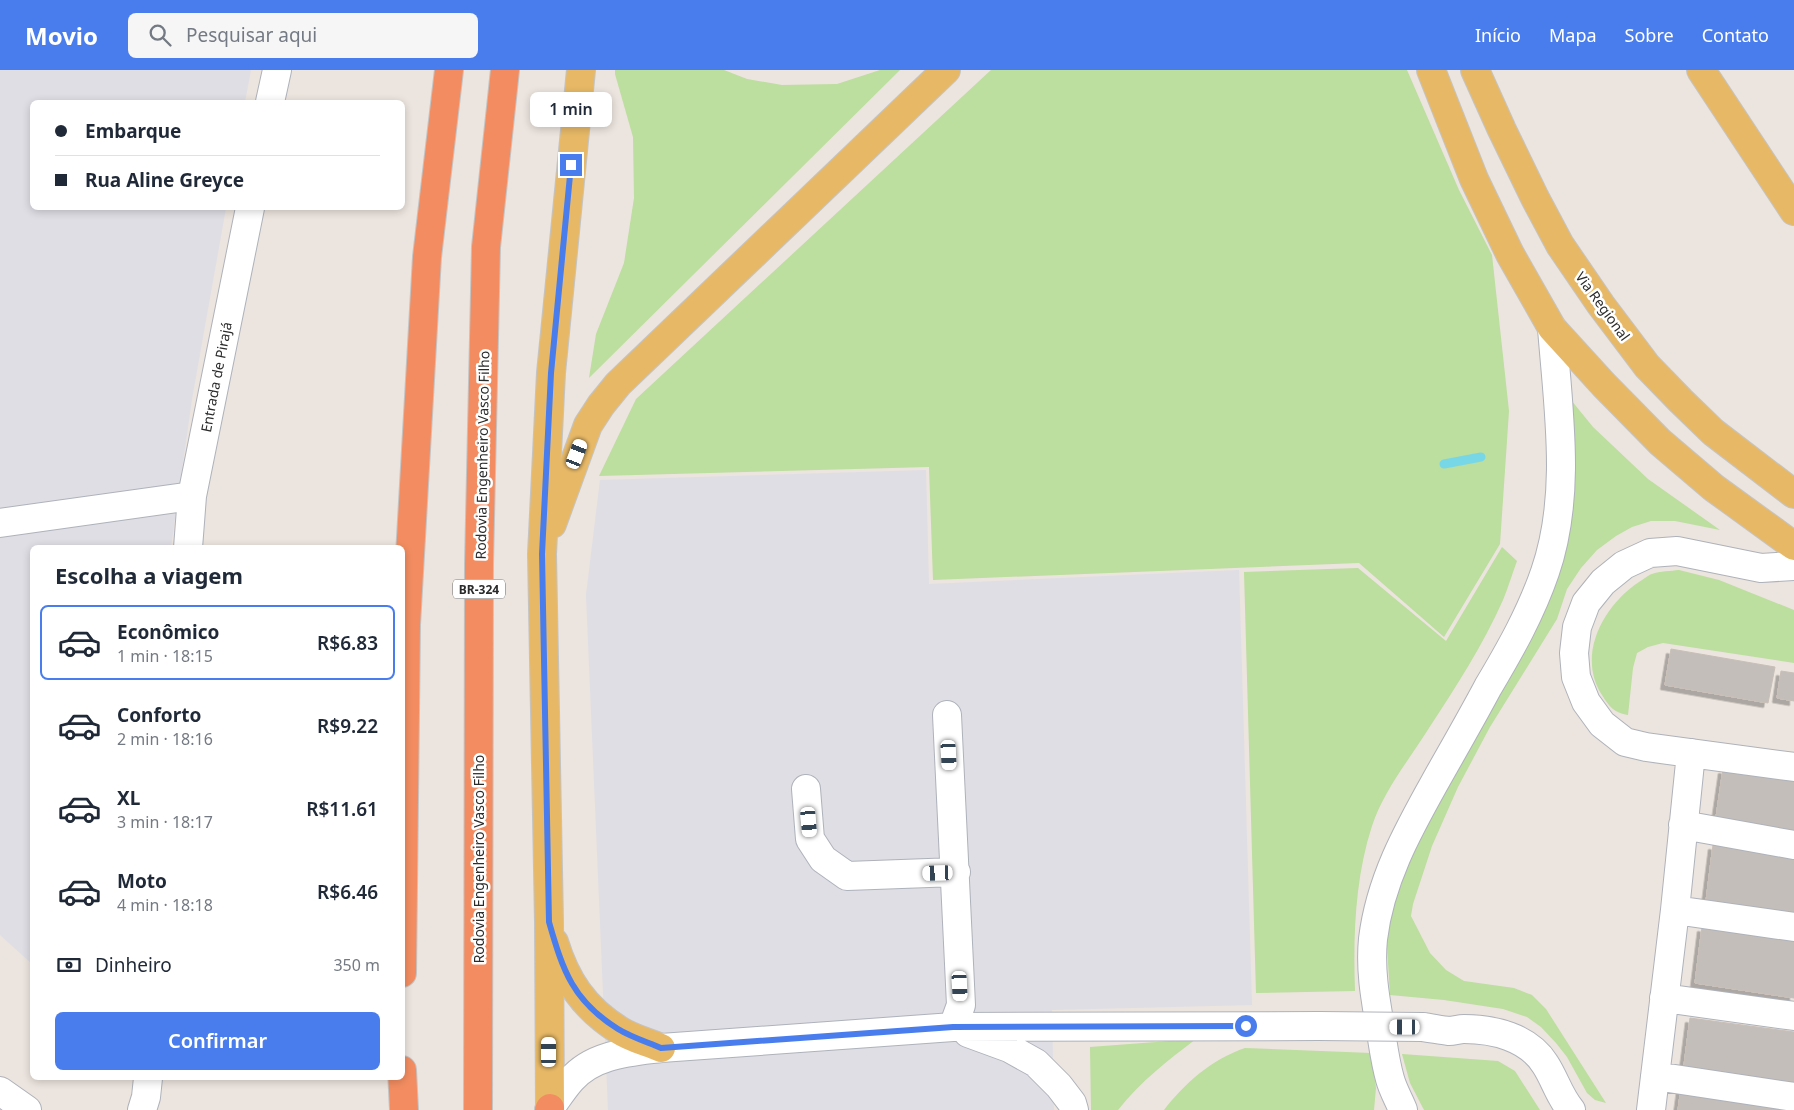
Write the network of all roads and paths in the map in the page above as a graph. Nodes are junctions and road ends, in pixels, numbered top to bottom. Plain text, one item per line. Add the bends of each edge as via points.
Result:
1 (277, 70) edge
2 (449, 70) edge
3 (505, 70) edge
4 (580, 70) edge
5 (946, 70) edge
6 (1431, 70) edge
7 (1476, 70) edge
8 (1701, 70) edge
9 (270, 100) edge
10 (250, 210) edge
11 (1794, 211) edge
12 (1552, 328) junction
13 (1794, 494) edge
14 (192, 496) junction
15 (0, 523) edge
16 (188, 545) edge
17 (1794, 546) edge
18 (542, 554) junction
19 (1794, 566) edge
20 (405, 712) edge
21 (947, 715) dead end
22 (1691, 753) junction
23 (1794, 767) edge
24 (806, 789) dead end
25 (1683, 825) junction
26 (1794, 845) edge
27 (956, 872) junction
28 (1675, 910) junction
29 (549, 922) junction
30 (1794, 927) edge
31 (1664, 998) junction
32 (1794, 1016) edge
33 (953, 1027) junction
34 (661, 1048) junction
35 (1655, 1076) junction
36 (148, 1080) edge
37 (402, 1080) edge
38 (1391, 1080) junction
39 (0, 1091) edge
40 (1794, 1097) edge
41 (549, 1109) edge
42 (27, 1110) edge
43 (142, 1110) edge
44 (404, 1110) edge
45 (478, 1110) edge
46 (1074, 1110) edge
47 (1390, 1110) edge
48 (1403, 1110) edge
49 (1571, 1110) edge
50 (1651, 1110) edge

1 - 9 street
2 - 20 highway via 427,257 406,625
3 - 45 highway, Rodovia Engenheiro Vasco Filho / BR-324 via 486,247 479,564
4 - 18 main road via 551,373
5 - 18 main road via 618,384 588,425
6 - 12 main road via 1474,179 1510,254
7 - 13 main road, Via Regional via 1544,214 1601,305 1647,366 1681,401 1713,432
8 - 11 main road
10 - 14 street, Entrada de Pirajá
12 - 17 main road via 1660,442 1714,488
12 - 38 street via 1560,472 1557,521 1546,569 1514,643 1414,818 1384,885 1377,915 1373,941 1374,994
14 - 15 street
14 - 16 street, Entrada de Pirajá
18 - 29 main road
19 - 22 street via 1761,568 1677,551 1650,553 1624,565 1603,582 1586,603 1576,627 1574,653 1576,677 1586,702 1602,724 1625,742
21 - 27 street
22 - 23 street
22 - 25 street
24 - 27 street via 810,838 823,859 847,876
25 - 26 street
25 - 28 street
27 - 33 street via 961,1005
28 - 30 street
28 - 31 street
29 - 34 main road via 560,960 589,1008 620,1030
29 - 41 main road
31 - 32 street
31 - 35 street
33 - 34 street
33 - 46 street via 1009,1048 1036,1063 1072,1102
33 - 49 street, bridge via 1319,1026 1422,1027 1493,1032 1509,1036 1535,1051
34 - 41 street via 616,1054 588,1066 572,1079
35 - 40 street
35 - 50 street
36 - 43 street
37 - 44 highway
38 - 47 street
38 - 48 street
39 - 42 street

